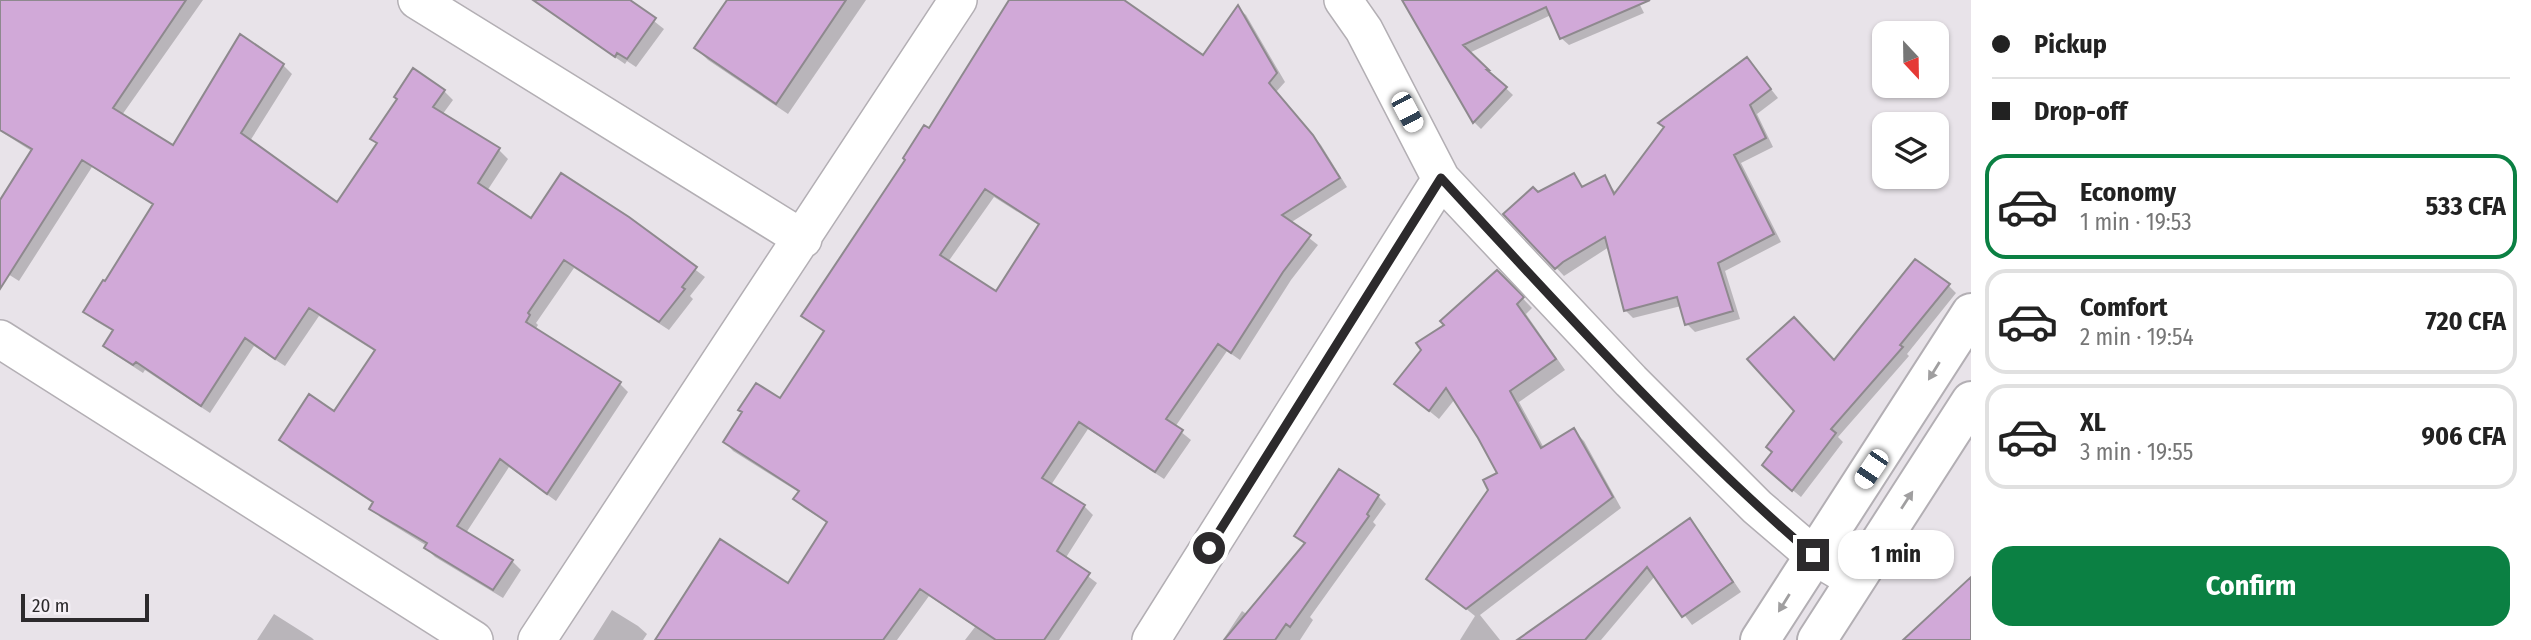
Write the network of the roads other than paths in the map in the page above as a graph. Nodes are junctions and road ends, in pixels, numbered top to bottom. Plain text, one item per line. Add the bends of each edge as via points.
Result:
1 (417, 0) edge
2 (958, 0) edge
3 (1343, 0) edge
4 (1441, 178) junction
5 (803, 239) junction
6 (1971, 313) edge
7 (0, 339) edge
8 (1971, 401) edge
9 (1813, 555) junction
10 (1855, 580) junction
11 (474, 640) edge
12 (537, 640) edge
13 (1151, 640) edge
14 (1760, 640) edge
15 (1817, 640) edge

1 - 5 street
2 - 5 street
3 - 4 street via 1364,30
4 - 9 street via 1631,381 1757,507
4 - 13 street
5 - 12 street
6 -> 9 street
7 - 11 street
10 -> 8 street
9 - 10 street
9 -> 14 street
10 - 15 street

